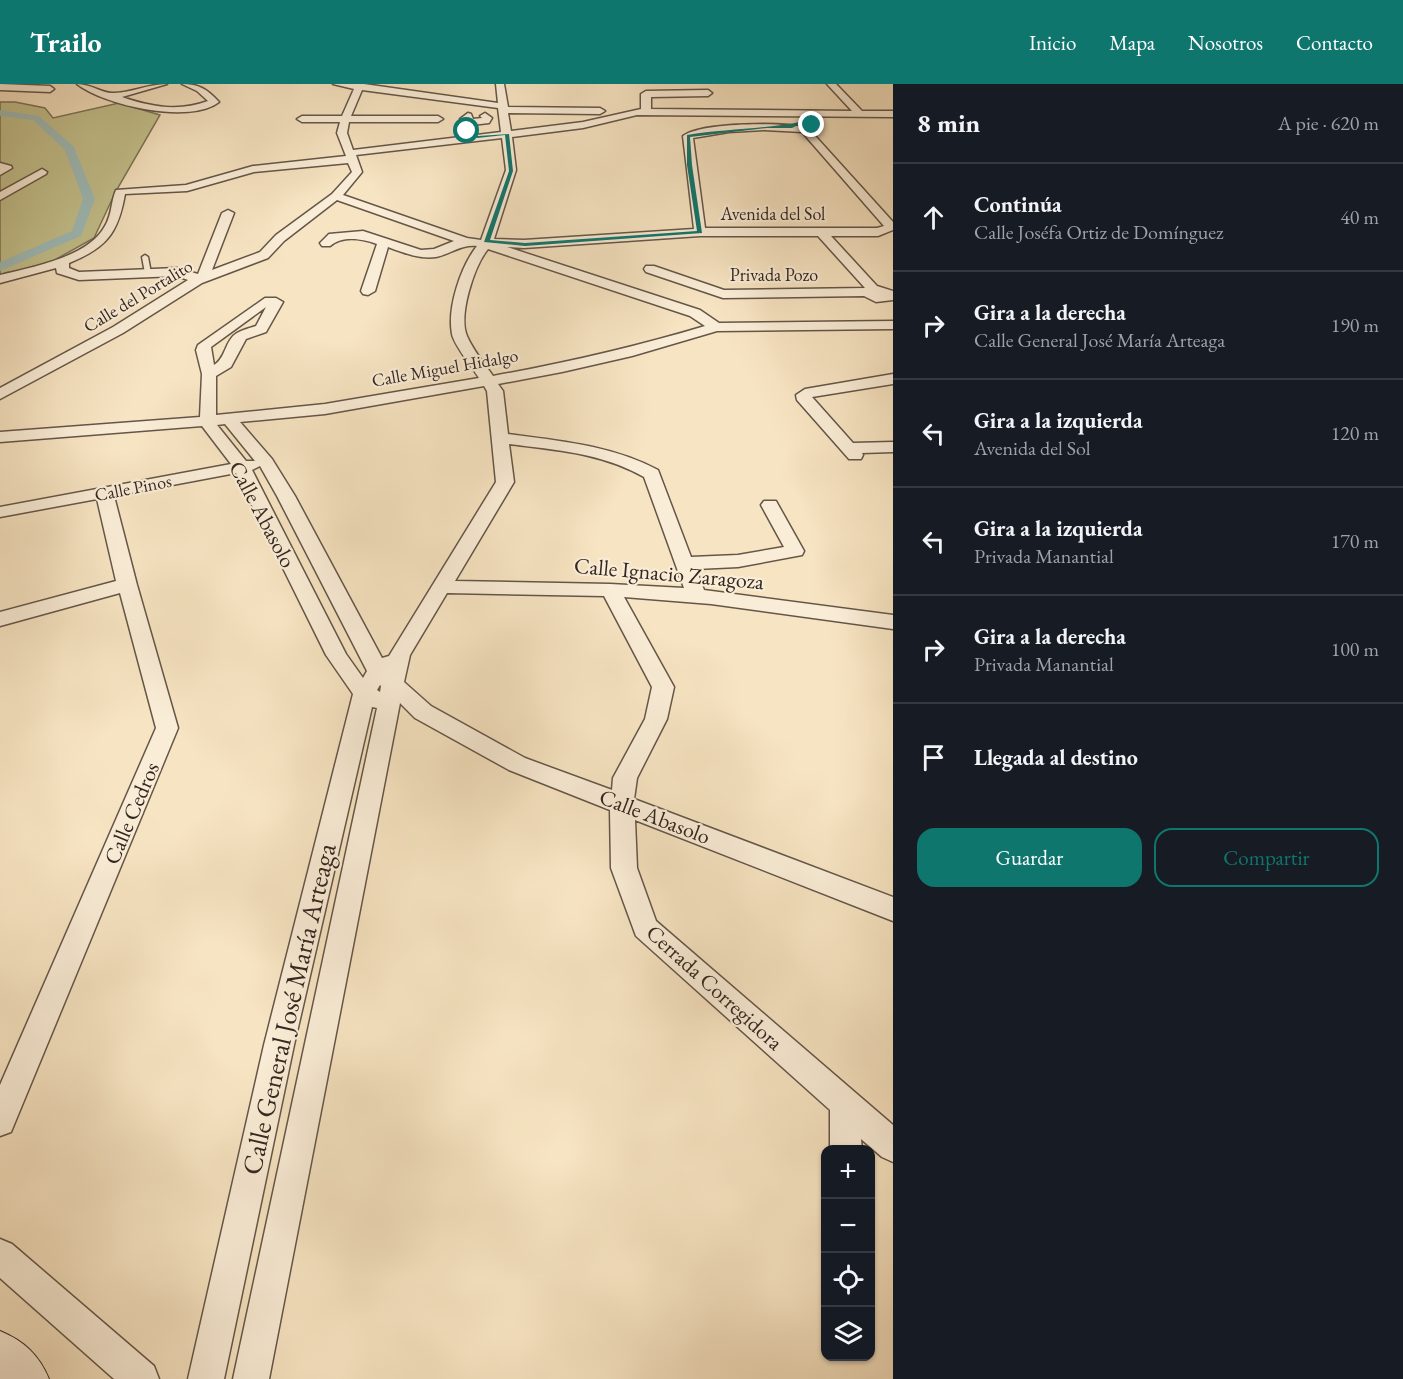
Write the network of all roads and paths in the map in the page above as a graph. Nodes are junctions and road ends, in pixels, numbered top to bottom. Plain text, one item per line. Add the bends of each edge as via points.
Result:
1 (81, 84) edge
2 (163, 84) edge
3 (186, 84) edge
4 (337, 84) edge
5 (500, 84) edge
6 (831, 84) edge
7 (359, 85) edge
8 (0, 87) edge
9 (50, 89) dead end
10 (647, 89) edge
11 (708, 93) dead end
12 (111, 97) junction
13 (466, 100) junction
14 (490, 104) junction
15 (642, 112) junction
16 (504, 113) junction
17 (859, 113) junction
18 (893, 114) edge
19 (302, 119) dead end
20 (438, 119) dead end
21 (345, 120) junction
22 (474, 120) junction
23 (507, 134) junction
24 (492, 135) junction
25 (477, 137) junction
26 (351, 156) junction
27 (0, 166) edge
28 (0, 172) edge
29 (42, 172) dead end
30 (336, 196) junction
31 (1, 205) edge
32 (228, 213) dead end
33 (888, 230) edge
34 (700, 232) junction
35 (821, 232) junction
36 (330, 240) dead end
37 (465, 241) junction
38 (384, 242) junction
39 (486, 243) junction
40 (523, 250) junction
41 (145, 257) dead end
42 (63, 261) junction
43 (650, 269) dead end
44 (148, 273) junction
45 (0, 279) edge
46 (200, 279) junction
47 (368, 291) dead end
48 (893, 325) edge
49 (716, 327) junction
50 (209, 374) junction
51 (893, 379) edge
52 (488, 380) junction
53 (0, 394) edge
54 (234, 425) junction
55 (213, 429) junction
56 (0, 437) edge
57 (500, 438) junction
58 (893, 447) edge
59 (266, 463) junction
60 (242, 467) junction
61 (105, 494) junction
62 (286, 496) junction
63 (259, 502) junction
64 (770, 505) dead end
65 (0, 512) edge
66 (685, 563) junction
67 (127, 585) junction
68 (440, 587) junction
69 (610, 590) junction
70 (698, 598) junction
71 (0, 619) edge
72 (893, 622) edge
73 (366, 651) junction
74 (336, 654) junction
75 (385, 681) junction
76 (622, 803) junction
77 (893, 909) edge
78 (845, 1104) junction
79 (0, 1121) edge
80 (846, 1145) edge
81 (893, 1146) edge
82 (0, 1256) edge
83 (0, 1356) edge
84 (24, 1379) edge
85 (141, 1379) edge
86 (206, 1379) edge
87 (251, 1379) edge

1 - 12 street
2 - 12 street
3 - 12 street via 200,89 214,102 167,111
4 - 7 street
5 - 16 street, Calle General José María Arteaga
6 - 17 street
7 - 13 street
7 - 21 street, Calle del Portalito
8 - 9 street
10 - 11 street
10 - 15 street
13 - 14 street
13 - 22 street
14 - 16 street
14 - 22 street
15 - 16 street
15 - 17 street
15 - 23 street via 584,125
16 - 22 street
16 - 23 street, Calle General José María Arteaga
17 - 18 street
19 - 21 street
20 - 21 street
21 - 26 street, Calle del Portalito via 342,133
22 - 24 street
22 - 25 street
23 - 24 street
23 - 39 street, Calle General José María Arteaga via 511,171
24 - 25 street
25 - 26 street
26 - 30 street, Calle del Portalito via 357,172
26 - 42 street via 253,169 187,188 120,192 112,226 102,239
27 - 28 street via 7,168
29 - 31 street
30 - 37 street
30 - 46 street, Calle del Portalito via 280,238 264,255
32 - 46 street
33 - 34 street via 805,130 767,127 688,136
33 - 35 street, Avenida del Sol
34 - 35 street, Avenida del Sol
34 - 40 street, Avenida del Sol
35 - 43 street, Privada Pozo via 870,290 723,294
36 - 38 street via 363,235
37 - 38 street via 428,254
37 - 39 street
38 - 47 street
39 - 40 street
39 - 52 street, Calle General José María Arteaga via 474,257 460,296 459,335
40 - 49 street via 695,313
41 - 44 lane
42 - 44 street via 62,270 79,276
42 - 45 street
44 - 46 street via 177,272
46 - 53 street, Calle del Portalito via 118,330
48 - 49 street, Calle Miguel Hidalgo
49 - 52 street, Calle Miguel Hidalgo via 592,361
50 - 50 street via 205,345 265,302 276,302 261,329 237,340 226,364
50 - 55 street
51 - 58 street via 804,395 852,451
52 - 54 street, Calle Miguel Hidalgo
52 - 57 street, Calle General José María Arteaga via 495,391
54 - 55 street, Calle Abasolo
54 - 59 street, Calle Abasolo
55 - 56 street
55 - 60 street, Calle Abasolo
57 - 66 street via 613,456 652,474
57 - 68 street, Calle General José María Arteaga via 505,482
59 - 60 street, Calle Pinos
59 - 62 street, Calle Abasolo
60 - 61 street, Calle Pinos
60 - 63 street, Calle Abasolo
61 - 65 street, Calle Pinos
61 - 67 street, Calle Cedros
62 - 63 street
62 - 73 street, Calle Abasolo
63 - 74 street, Calle Abasolo
64 - 66 street via 795,551 738,561
66 - 70 street
67 - 71 street
67 - 79 street, Calle Cedros via 167,728
68 - 69 street, Calle Ignacio Zaragoza
68 - 75 street, Calle General José María Arteaga
69 - 70 street, Calle Ignacio Zaragoza
69 - 76 street, Cerrada Corregidora via 663,687 656,719 625,778
70 - 72 street, Calle Ignacio Zaragoza
73 - 74 street
73 - 75 street, Calle Abasolo
74 - 75 street, Calle Abasolo via 351,678
75 - 76 street, Calle Abasolo via 423,712 517,764
75 - 86 street, Calle General José María Arteaga via 279,1045
75 - 87 street, Calle General José María Arteaga
76 - 77 street, Calle Abasolo
76 - 78 street, Cerrada Corregidora via 624,868 645,928
78 - 80 street
78 - 81 street, Cerrada Corregidora
82 - 85 street
83 - 84 street

